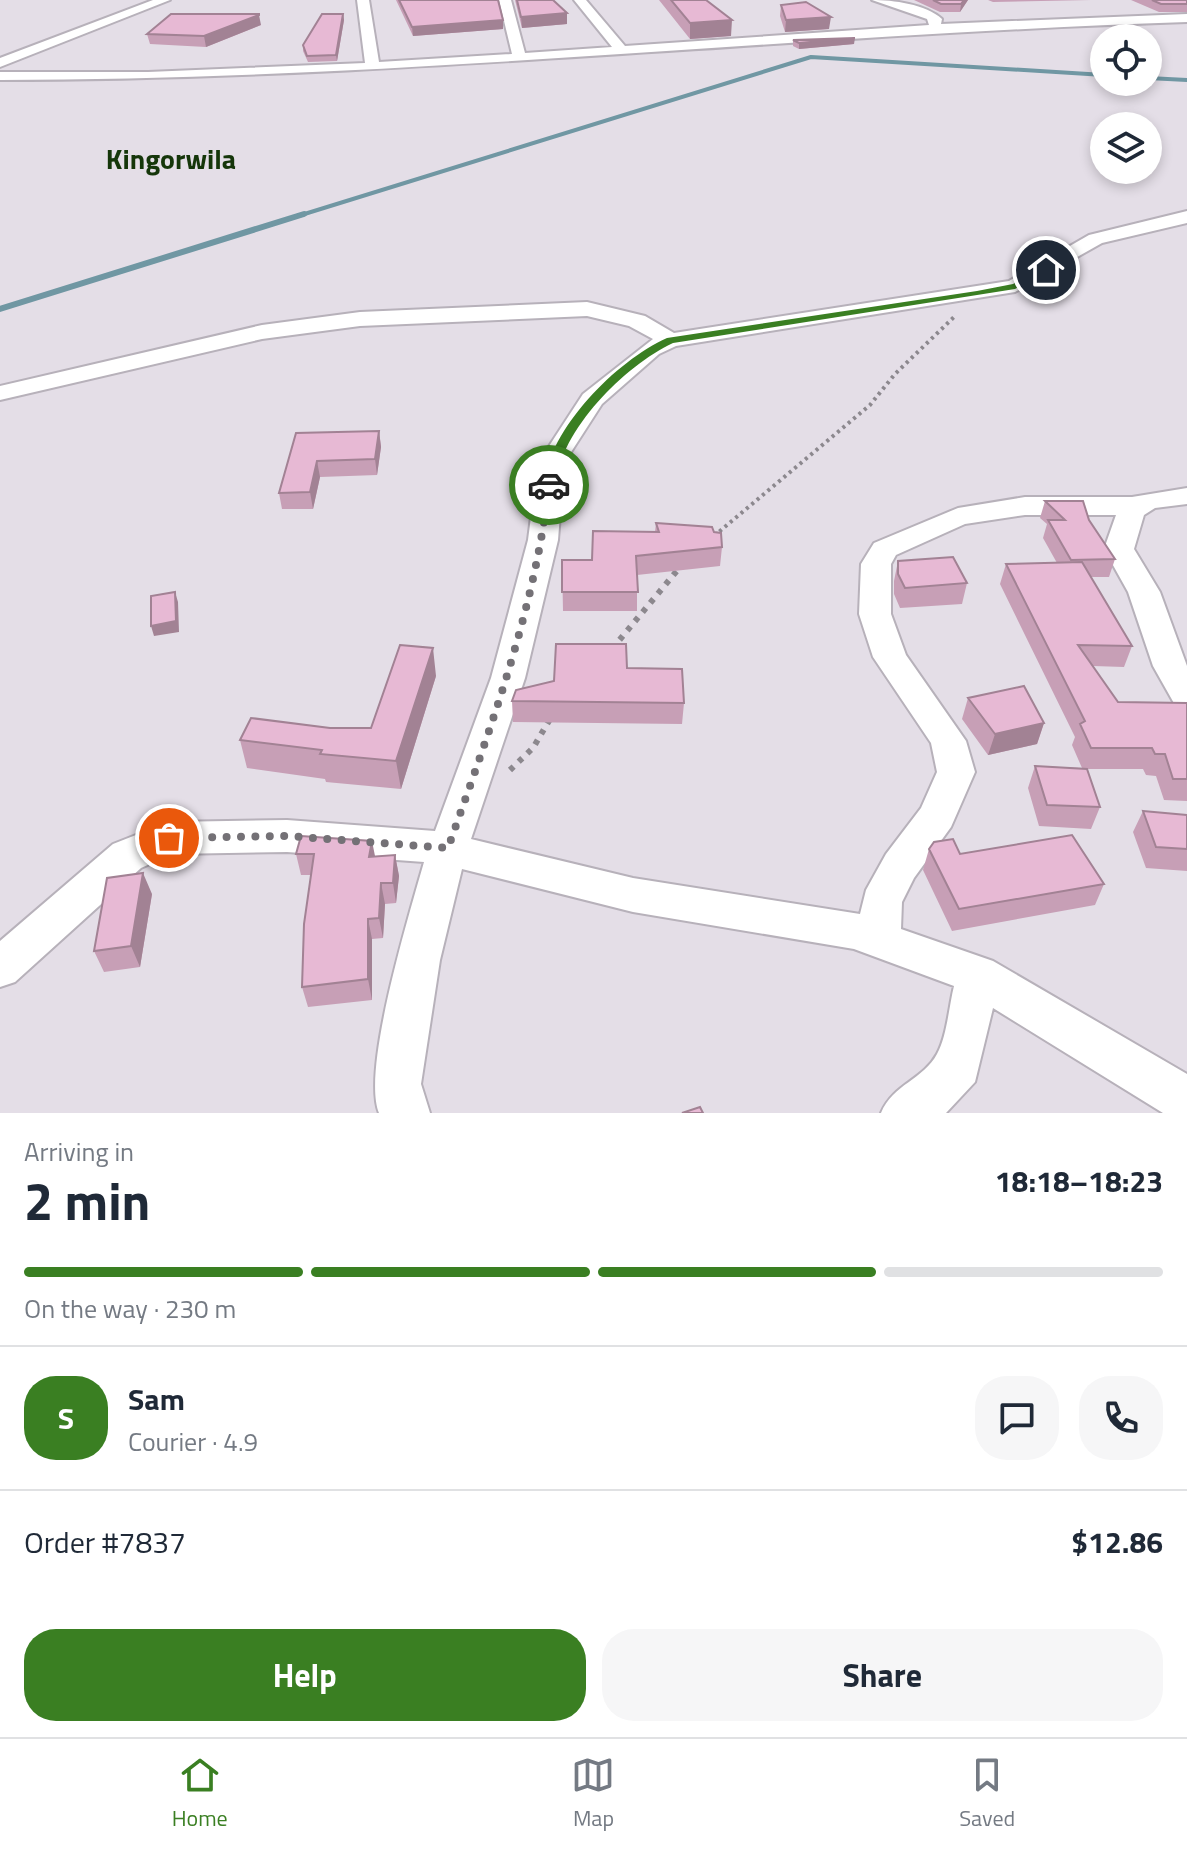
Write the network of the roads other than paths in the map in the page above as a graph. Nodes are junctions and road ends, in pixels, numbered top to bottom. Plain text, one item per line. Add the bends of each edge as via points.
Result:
1 (164, 0) edge
2 (363, 0) edge
3 (505, 0) edge
4 (580, 0) edge
5 (878, 0) edge
6 (1169, 4) edge
7 (1187, 16) edge
8 (935, 24) dead end
9 (621, 49) junction
10 (519, 56) junction
11 (0, 63) edge
12 (373, 67) junction
13 (0, 76) edge
14 (1187, 217) edge
15 (670, 340) junction
16 (0, 393) edge
17 (1187, 496) edge
18 (1134, 506) junction
19 (1187, 696) edge
20 (448, 848) junction
21 (880, 940) junction
22 (0, 968) edge
23 (978, 975) junction
24 (1187, 1101) edge
25 (406, 1113) edge
26 (905, 1113) edge

1 - 11 street
2 - 12 street
3 - 10 street
4 - 9 street
5 - 8 street via 931,16
6 - 7 street
7 - 9 street
9 - 10 street
10 - 12 street
12 - 13 street via 184,77
14 - 15 street via 1155,221 1067,253 1015,286
15 - 16 street via 637,321 587,309 360,319 262,332
15 - 20 street via 651,349 592,399 551,463 543,540 508,678
17 - 18 street
18 - 19 street via 1125,516 1119,549 1144,592 1170,666
18 - 21 street via 1025,506 958,517 885,549 876,564 875,614 890,657 948,741 956,772 937,816 881,902
20 - 21 street via 633,895 855,931
20 - 22 street via 287,836 169,838 127,856
20 - 25 street via 418,960 397,1084
21 - 23 street
23 - 24 street
23 - 26 street via 958,1066 928,1098

